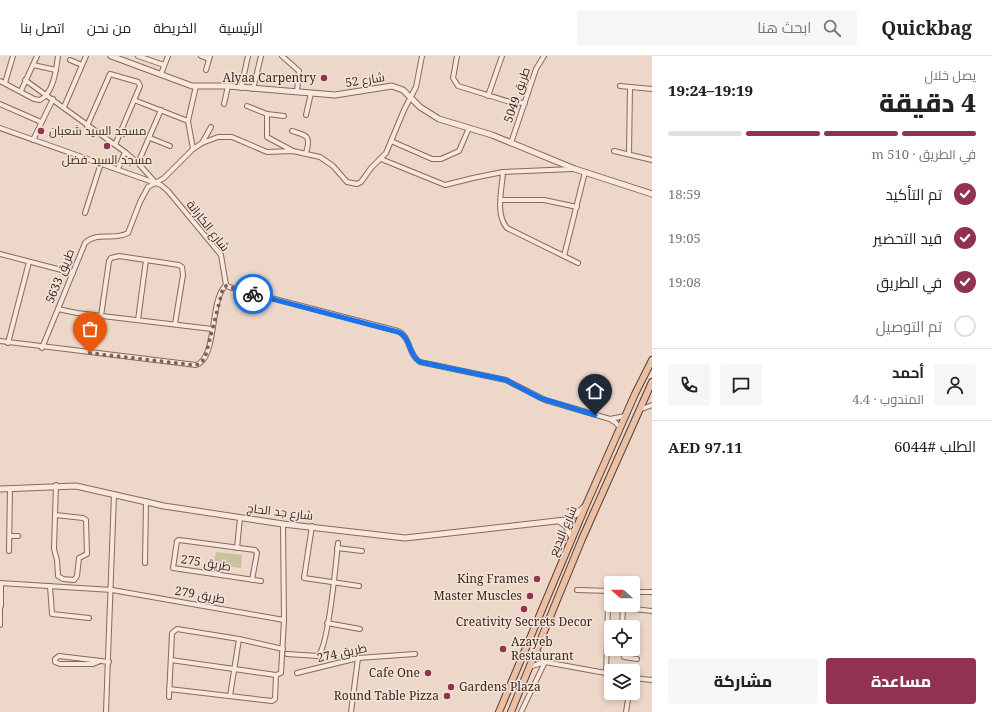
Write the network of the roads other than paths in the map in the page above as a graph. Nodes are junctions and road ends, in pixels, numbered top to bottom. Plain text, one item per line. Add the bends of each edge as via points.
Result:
1 (13, 56) edge
2 (37, 56) edge
3 (58, 56) edge
4 (86, 56) edge
5 (112, 56) edge
6 (138, 56) edge
7 (168, 56) edge
8 (201, 56) edge
9 (248, 56) edge
10 (261, 56) edge
11 (282, 56) edge
12 (422, 56) edge
13 (457, 56) edge
14 (502, 56) edge
15 (544, 56) edge
16 (210, 58) edge
17 (70, 60) dead end
18 (82, 64) junction
19 (32, 65) junction
20 (164, 65) junction
21 (56, 70) junction
22 (206, 70) dead end
23 (161, 74) junction
24 (26, 80) junction
25 (0, 81) edge
26 (5, 83) junction
27 (196, 86) junction
28 (228, 86) junction
29 (620, 86) dead end
30 (630, 87) junction
31 (241, 88) junction
32 (253, 89) junction
33 (652, 89) edge
34 (21, 91) junction
35 (297, 91) junction
36 (311, 93) junction
37 (47, 94) junction
38 (488, 96) junction
39 (411, 98) junction
40 (53, 99) junction
41 (134, 100) junction
42 (524, 103) junction
43 (0, 104) edge
44 (224, 104) dead end
45 (247, 106) dead end
46 (64, 107) junction
47 (161, 110) junction
48 (268, 114) junction
49 (306, 115) dead end
50 (284, 116) dead end
51 (188, 120) junction
52 (41, 122) junction
53 (87, 126) junction
54 (0, 128) edge
55 (211, 128) dead end
56 (469, 128) junction
57 (292, 131) dead end
58 (150, 138) junction
59 (33, 140) junction
60 (391, 141) junction
61 (511, 143) junction
62 (202, 144) junction
63 (115, 145) junction
64 (170, 146) dead end
65 (193, 149) junction
66 (293, 151) junction
67 (614, 151) dead end
68 (125, 152) junction
69 (306, 153) junction
70 (629, 154) junction
71 (381, 159) junction
72 (652, 160) edge
73 (101, 163) junction
74 (138, 163) junction
75 (118, 169) junction
76 (575, 169) junction
77 (503, 172) junction
78 (586, 172) junction
79 (155, 183) junction
80 (652, 194) edge
81 (501, 200) junction
82 (577, 207) junction
83 (85, 213) dead end
84 (0, 254) edge
85 (564, 256) junction
86 (146, 260) junction
87 (29, 262) junction
88 (578, 263) dead end
89 (73, 273) junction
90 (226, 286) junction
91 (58, 309) junction
92 (101, 316) junction
93 (138, 320) junction
94 (175, 324) junction
95 (212, 329) junction
96 (0, 342) edge
97 (8, 343) junction
98 (42, 348) junction
99 (652, 360) edge
100 (652, 382) edge
101 (647, 393) junction
102 (652, 405) edge
103 (639, 410) junction
104 (625, 416) junction
105 (610, 419) junction
106 (620, 428) junction
107 (56, 485) junction
108 (0, 489) edge
109 (10, 489) junction
110 (114, 494) junction
111 (146, 501) junction
112 (586, 505) junction
113 (55, 515) junction
114 (240, 518) junction
115 (559, 521) junction
116 (283, 524) junction
117 (312, 526) junction
118 (10, 536) junction
119 (18, 536) dead end
120 (572, 538) junction
121 (338, 543) dead end
122 (237, 548) junction
123 (337, 548) junction
124 (10, 551) dead end
125 (362, 551) dead end
126 (145, 563) dead end
127 (252, 580) junction
128 (261, 581) dead end
129 (1, 583) edge
130 (333, 583) junction
131 (50, 586) junction
132 (359, 586) dead end
133 (112, 590) junction
134 (577, 590) dead end
135 (604, 591) edge
136 (640, 592) edge
137 (652, 592) edge
138 (0, 606) edge
139 (640, 609) edge
140 (652, 610) edge
141 (608, 612) edge
142 (89, 618) dead end
143 (284, 620) junction
144 (327, 623) junction
145 (0, 625) edge
146 (360, 629) dead end
147 (239, 640) junction
148 (283, 649) junction
149 (536, 649) junction
150 (288, 654) dead end
151 (415, 654) dead end
152 (65, 656) junction
153 (623, 656) edge
154 (84, 658) junction
155 (358, 658) junction
156 (637, 659) dead end
157 (171, 660) junction
158 (98, 662) junction
159 (108, 662) junction
160 (545, 662) junction
161 (65, 664) junction
162 (84, 664) junction
163 (606, 664) edge
164 (529, 667) junction
165 (235, 669) junction
166 (297, 673) dead end
167 (276, 674) junction
168 (604, 674) edge
169 (640, 679) edge
170 (652, 680) edge
171 (169, 689) junction
172 (230, 696) junction
173 (169, 697) dead end
174 (627, 700) edge
175 (106, 712) edge
176 (351, 712) edge
177 (499, 712) edge
178 (511, 712) edge
179 (522, 712) edge
180 (626, 712) edge

1 - 26 street
2 - 19 street
3 - 21 street
4 - 18 street
5 - 23 street, شارع 52
6 - 20 street
7 - 20 street
8 - 16 street
9 - 31 street
10 - 32 street
11 - 35 street via 299,71
12 - 39 street via 418,81
13 - 38 street via 453,78 458,86
14 - 38 street
15 - 42 street, طريق 5049
16 - 22 street
17 - 18 street
18 - 46 street
19 - 21 street
19 - 24 street
20 - 23 street
21 - 37 street
23 - 27 street, شارع 52
24 - 34 street
24 - 37 street, شارع الكارانة
25 - 26 street
26 - 34 street
27 - 28 street, شارع 52
27 - 51 street
28 - 31 street, شارع 52
28 - 44 street
29 - 30 street
30 - 33 street
30 - 70 street
31 - 32 street, شارع 52
32 - 35 street, شارع 52
34 - 37 street via 37,100 43,99
35 - 36 street, شارع 52
36 - 39 street, شارع 52 via 343,94 386,85 398,87
36 - 49 street
37 - 40 street, شارع الكارانة
38 - 42 street
39 - 56 street, شارع 52 via 433,116
39 - 60 street
40 - 46 street, شارع الكارانة
40 - 52 street
41 - 47 street
41 - 53 street via 140,86 138,82 110,74
41 - 63 street
42 - 61 street, طريق 5049
43 - 52 street
45 - 48 street
46 - 53 street, شارع الكارانة
47 - 51 street
47 - 58 street
48 - 50 street
48 - 66 street via 267,137
51 - 65 street
52 - 59 street
53 - 63 street, شارع الكارانة
54 - 59 street
55 - 62 street
56 - 60 street via 459,151 438,160
56 - 61 street, شارع 52
57 - 69 street via 308,138
58 - 64 street
58 - 74 street
59 - 73 street
60 - 71 street
61 - 76 street, شارع 52
62 - 65 street
62 - 66 street via 218,137 232,137 272,153
63 - 68 street, شارع الكارانة
65 - 79 street via 164,178
66 - 69 street
67 - 70 street
68 - 74 street, شارع الكارانة
68 - 75 street
69 - 71 street via 330,162 343,179 352,184 361,182
70 - 72 street
71 - 77 street via 445,185
73 - 75 street
73 - 83 street
74 - 79 street, شارع الكارانة
75 - 79 street
76 - 77 street
76 - 78 street, شارع 52
77 - 81 street
78 - 80 street, شارع 52
78 - 82 street
79 - 89 street, طريق 5633 via 148,187 142,197 128,233 88,239
79 - 90 street, شارع الكارانة via 168,191 221,256
81 - 82 street via 544,200
81 - 85 street via 501,217 507,228
82 - 85 street
84 - 87 street
85 - 88 street
86 - 92 street via 115,256 111,258
86 - 93 street
86 - 94 street via 182,267
87 - 89 street
87 - 97 street
89 - 91 street, طريق 5633
90 - 95 street via 219,298
90 - 105 street via 398,332 405,336 420,362 506,380 545,400
91 - 92 street
91 - 98 street, طريق 5633
92 - 93 street
93 - 94 street
94 - 95 street
95 - 98 street via 205,358 196,365
96 - 97 street
97 - 98 street
99 - 104 main road, شارع البديع
100 - 101 main road, شارع البديع
101 - 102 street
101 - 103 main road, شارع البديع
102 - 103 street
103 - 149 main road, شارع البديع
104 - 105 street
104 - 106 main road, شارع البديع
105 - 106 street
106 - 112 main road, شارع البديع
107 - 109 street, شارع جد الحاج
107 - 110 street, شارع جد الحاج via 76,486
107 - 113 street
108 - 109 street, شارع جد الحاج
109 - 118 street
110 - 111 street, شارع جد الحاج
110 - 133 street
111 - 114 street, شارع جد الحاج
111 - 126 street
112 - 115 street, شارع جد الحاج via 571,518
112 - 120 main road, شارع البديع
113 - 113 street via 86,520 86,554 79,558 77,576 74,580 58,576 54,549
114 - 116 street, شارع جد الحاج
114 - 122 street, طريق 275
115 - 117 street, شارع جد الحاج via 411,538
115 - 120 street via 566,526
116 - 117 street, شارع جد الحاج
116 - 143 street
117 - 130 street via 304,578
118 - 119 street
118 - 124 street
120 - 177 main road, شارع البديع
121 - 123 street
122 - 127 street, طريق 275 via 257,551
122 - 127 street, طريق 275 via 178,540 172,566
123 - 125 street
123 - 130 street
127 - 128 street, طريق 275
129 - 131 street, طريق 279
129 - 138 street, طريق 279
130 - 132 street
130 - 144 street
131 - 133 street, طريق 279
131 - 142 street via 52,614
133 - 143 street, طريق 279
133 - 159 street
134 - 135 street
136 - 137 street
138 - 145 street, طريق 279
139 - 140 street
141 - 163 street
143 - 148 street
144 - 146 street
144 - 150 street via 318,656
147 - 148 street
147 - 157 street via 176,629
147 - 165 street
148 - 167 street via 281,673
149 - 160 street
149 - 164 main road, شارع البديع
151 - 155 street, طريق 274
152 - 154 street
152 - 161 street
152 - 161 street via 55,659 57,664
153 - 156 street
154 - 158 street
154 - 162 street
155 - 166 street, طريق 274
155 - 176 street
157 - 165 street
157 - 171 street
158 - 159 street
158 - 162 street
159 - 175 street
160 - 164 street
160 - 168 street
160 - 179 street
161 - 162 street
164 - 178 main road, شارع البديع
165 - 167 street
165 - 172 street
167 - 172 street via 274,701
169 - 170 street
171 - 172 street
171 - 173 street
174 - 180 street

